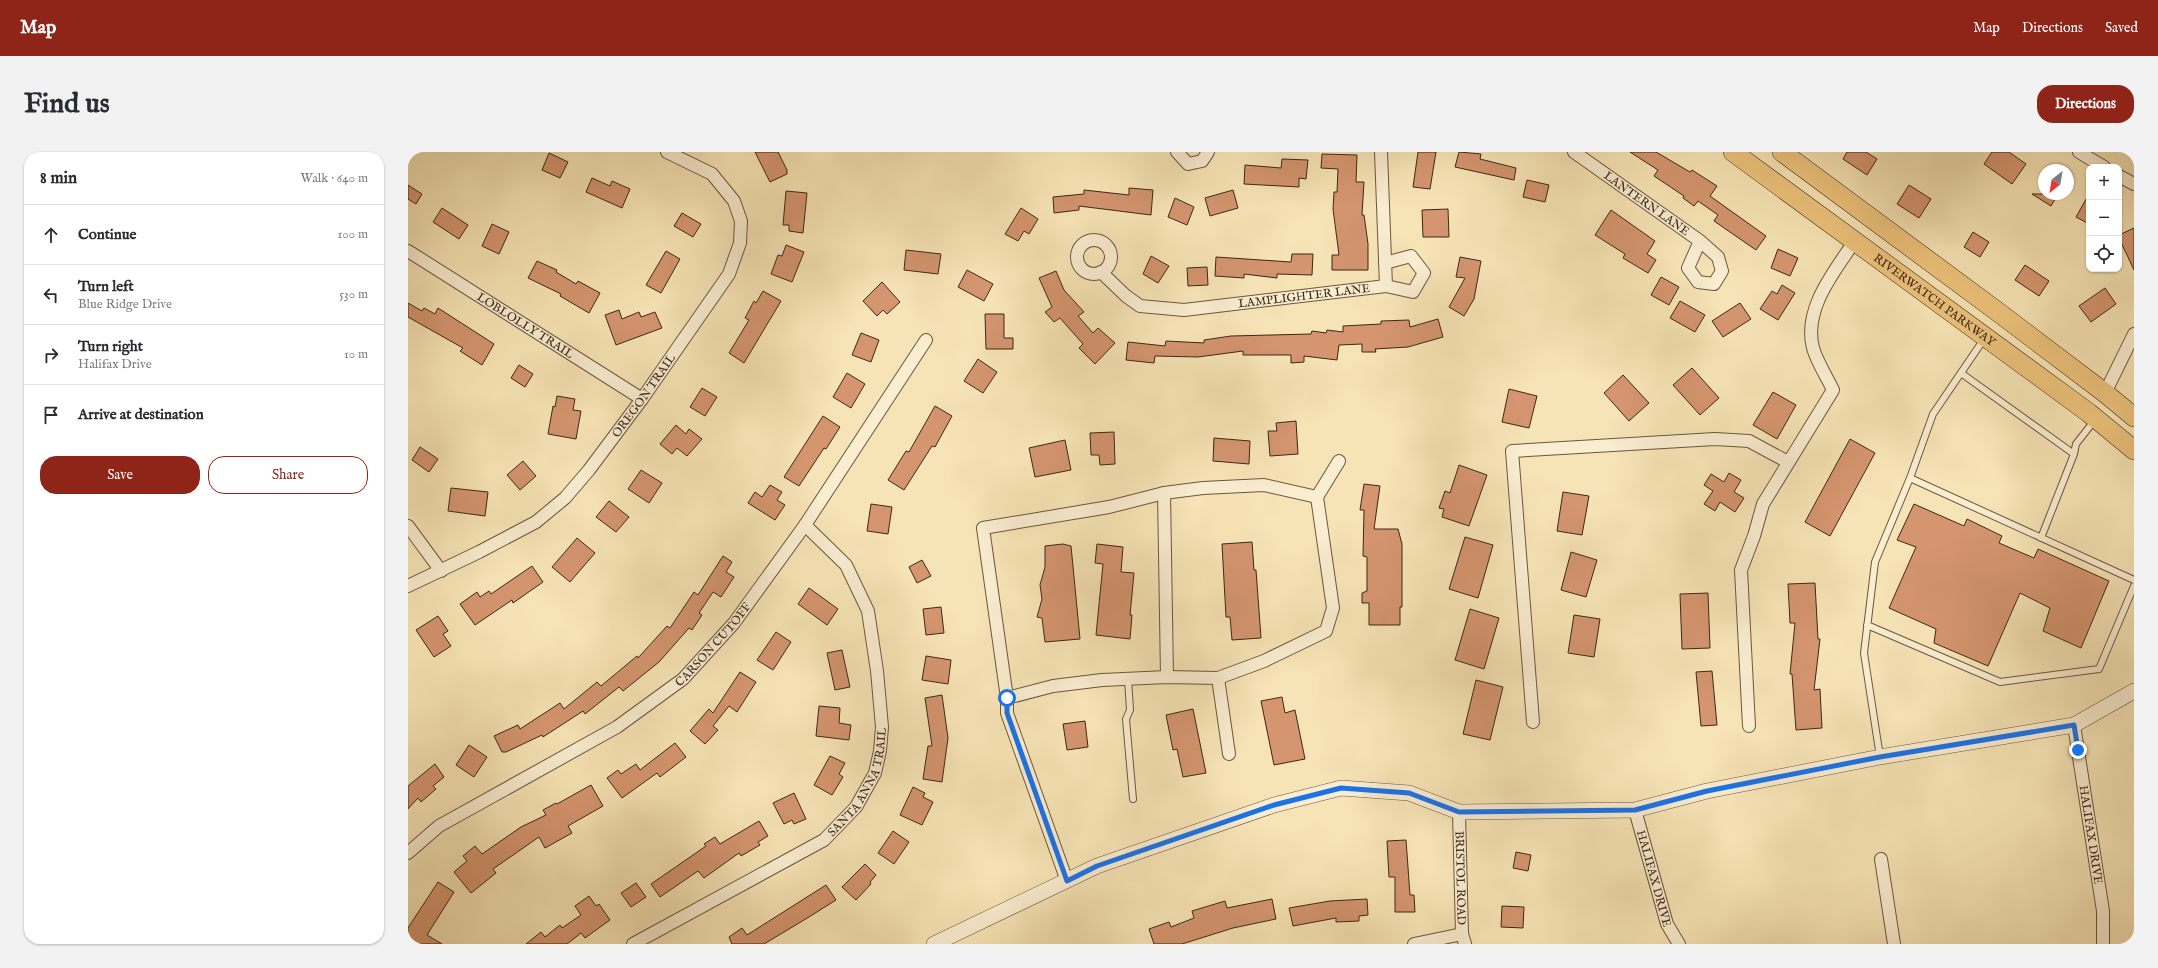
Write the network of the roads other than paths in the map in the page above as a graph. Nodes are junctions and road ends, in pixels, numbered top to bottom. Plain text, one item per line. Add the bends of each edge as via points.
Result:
1 (667, 152) edge
2 (1177, 152) edge
3 (1208, 152) edge
4 (1381, 152) edge
5 (1574, 152) edge
6 (1733, 152) edge
7 (1782, 152) edge
8 (2080, 152) edge
9 (2099, 164) edge
10 (2122, 178) edge
11 (2134, 184) edge
12 (1700, 241) dead end
13 (1854, 242) junction
14 (408, 250) edge
15 (1385, 263) junction
16 (1101, 272) dead end
17 (1386, 286) junction
18 (2134, 334) edge
19 (1984, 337) junction
20 (926, 340) dead end
21 (1961, 373) junction
22 (2105, 393) junction
23 (642, 399) junction
24 (2096, 418) junction
25 (2134, 418) edge
26 (2134, 450) edge
27 (2074, 454) junction
28 (1339, 461) dead end
29 (1788, 462) junction
30 (1910, 478) junction
31 (1164, 493) junction
32 (1317, 497) junction
33 (805, 525) junction
34 (408, 526) edge
35 (2041, 538) junction
36 (441, 571) junction
37 (2134, 580) edge
38 (408, 586) edge
39 (2134, 586) edge
40 (1868, 625) junction
41 (1167, 677) junction
42 (1218, 678) junction
43 (1128, 679) junction
44 (2134, 691) edge
45 (1007, 698) junction
46 (1533, 722) dead end
47 (2074, 725) junction
48 (1750, 726) dead end
49 (1229, 754) dead end
50 (1880, 757) junction
51 (1133, 799) dead end
52 (1635, 810) junction
53 (1459, 812) junction
54 (408, 853) edge
55 (1881, 859) dead end
56 (1067, 881) junction
57 (1464, 939) edge
58 (633, 944) edge
59 (934, 944) edge
60 (1414, 944) edge
61 (1679, 944) edge
62 (1894, 944) edge
63 (2103, 944) edge

1 - 23 street, OREGON TRAIL via 712,174 734,201 741,221 740,243 729,274
2 - 3 street via 1188,164 1202,161
4 - 15 street, LAMPLIGHTER LANE
5 - 12 street, LANTERN LANE
6 - 13 main road, RIVERWATCH PARKWAY
7 - 22 main road
8 - 9 street
10 - 11 street
13 - 19 main road, RIVERWATCH PARKWAY
13 - 29 street via 1833,273 1812,312 1813,347 1833,390
14 - 23 street, LOBLOLLY TRAIL
15 - 17 street, LAMPLIGHTER LANE
15 - 17 street via 1411,256 1424,273 1413,292
16 - 17 street, LAMPLIGHTER LANE via 1140,306 1184,310
18 - 22 street
19 - 21 lane
19 - 24 main road, RIVERWATCH PARKWAY
20 - 33 street, CARSON CUTOFF
21 - 27 lane
21 - 30 lane via 1933,414
22 - 25 main road
23 - 36 street, OREGON TRAIL via 565,498 536,522
24 - 26 main road, RIVERWATCH PARKWAY
24 - 27 lane via 2076,444
27 - 35 lane
28 - 32 street
29 - 46 street via 1749,441 1715,439 1512,451
29 - 48 street via 1763,504 1741,570
30 - 35 lane
30 - 40 lane via 1875,562
31 - 32 street via 1264,485
31 - 41 street
31 - 45 street via 1109,507 983,528
32 - 42 street via 1333,608 1326,631 1264,661
33 - 54 street, CARSON CUTOFF via 734,623 683,679 617,727 439,826
33 - 58 street, SANTA ANNA TRAIL via 846,566 868,611 882,727 875,773 856,807 824,840
34 - 36 street
35 - 37 lane
36 - 38 street, OREGON TRAIL
39 - 40 lane via 2099,669 2000,682
40 - 50 lane via 1864,653
41 - 42 street
41 - 43 street
42 - 49 street
43 - 45 street via 1052,686
43 - 51 lane via 1130,710 1126,720
44 - 47 street
45 - 56 street via 1007,713
47 - 50 street
47 - 63 street, HALIFAX DRIVE via 2103,911
50 - 52 street via 1707,791
52 - 53 street
52 - 61 street, HALIFAX DRIVE via 1667,924
53 - 56 street via 1409,793 1341,788 1274,805 1097,866
53 - 57 street, BRISTOL ROAD
55 - 62 street
56 - 59 street
57 - 60 street

